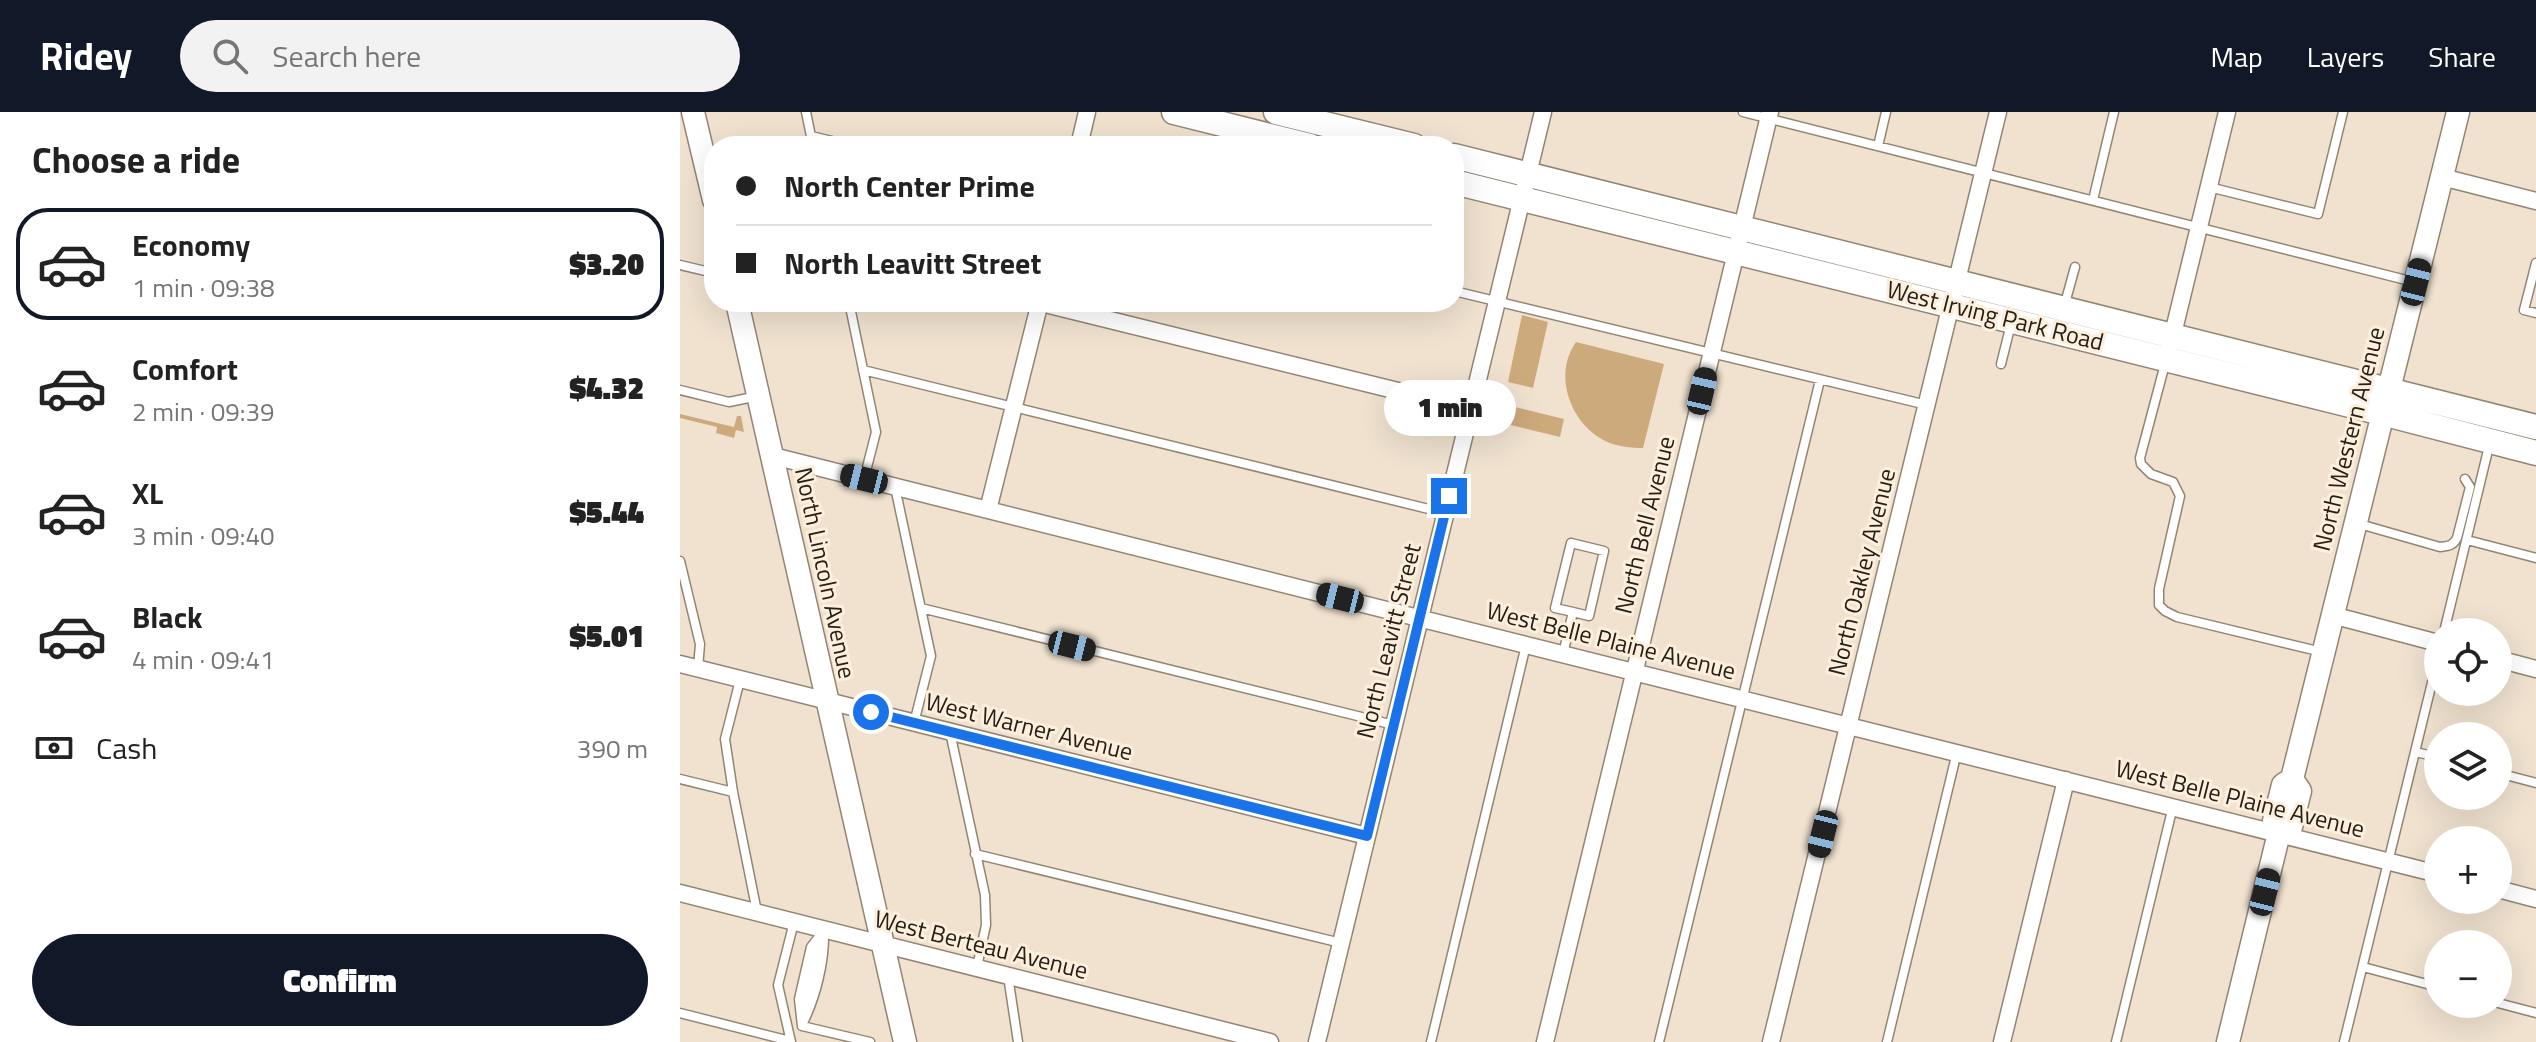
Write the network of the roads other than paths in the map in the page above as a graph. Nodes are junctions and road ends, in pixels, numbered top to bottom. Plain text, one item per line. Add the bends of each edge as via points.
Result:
1 (693, 112) edge
2 (806, 112) edge
3 (1087, 112) edge
4 (1174, 112) edge
5 (1276, 112) edge
6 (1543, 112) edge
7 (1743, 112) edge
8 (1886, 112) edge
9 (1998, 112) edge
10 (2114, 112) edge
11 (2227, 112) edge
12 (2343, 112) edge
13 (2458, 112) edge
14 (1769, 115) edge
15 (1313, 116) edge
16 (811, 136) edge
17 (1081, 136) edge
18 (1270, 136) edge
19 (1380, 136) edge
20 (1878, 146) junction
21 (704, 158) edge
22 (1464, 158) edge
23 (1984, 172) junction
24 (1527, 174) junction
25 (2442, 177) junction
26 (1464, 184) edge
27 (2209, 187) junction
28 (1522, 199) junction
29 (2093, 200) junction
30 (2536, 201) edge
31 (2199, 226) junction
32 (1742, 227) junction
33 (1736, 252) junction
34 (2536, 263) edge
35 (680, 265) edge
36 (2075, 267) dead end
37 (704, 271) edge
38 (1957, 281) junction
39 (2416, 282) junction
40 (1464, 294) edge
41 (2017, 296) junction
42 (1497, 302) junction
43 (1951, 306) junction
44 (2064, 308) junction
45 (739, 312) edge
46 (851, 312) edge
47 (1037, 312) edge
48 (1079, 312) edge
49 (2536, 313) edge
50 (2012, 320) junction
51 (2173, 335) junction
52 (1711, 353) junction
53 (2167, 359) junction
54 (2001, 364) dead end
55 (863, 370) junction
56 (1820, 380) junction
57 (2389, 389) junction
58 (680, 390) edge
59 (759, 396) junction
60 (1927, 405) junction
61 (1014, 406) junction
62 (1471, 409) junction
63 (2382, 413) junction
64 (2497, 417) junction
65 (2536, 427) edge
66 (2491, 441) junction
67 (2536, 453) edge
68 (773, 456) junction
69 (864, 479) junction
70 (2465, 479) dead end
71 (894, 487) junction
72 (988, 510) junction
73 (1445, 513) junction
74 (2355, 523) junction
75 (2467, 540) junction
76 (2536, 558) edge
77 (680, 561) edge
78 (921, 608) junction
79 (1573, 612) junction
80 (2332, 615) junction
81 (1420, 618) junction
82 (2448, 618) edge
83 (2424, 639) edge
84 (1526, 645) junction
85 (2322, 652) junction
86 (1563, 654) junction
87 (2512, 663) edge
88 (680, 664) edge
89 (698, 669) junction
90 (2536, 669) edge
91 (1634, 672) junction
92 (740, 680) junction
93 (1743, 699) junction
94 (827, 701) junction
95 (2426, 706) edge
96 (914, 723) junction
97 (1394, 725) junction
98 (1850, 725) junction
99 (950, 732) junction
100 (1957, 752) junction
101 (2415, 752) junction
102 (2424, 754) edge
103 (2512, 777) edge
104 (680, 779) edge
105 (2066, 780) junction
106 (2536, 783) edge
107 (733, 792) junction
108 (2173, 806) junction
109 (2279, 833) junction
110 (1367, 836) junction
111 (975, 854) junction
112 (2388, 861) junction
113 (2424, 870) edge
114 (680, 893) edge
115 (2512, 893) edge
116 (2536, 899) edge
117 (758, 913) junction
118 (794, 922) junction
119 (824, 930) junction
120 (1341, 943) junction
121 (883, 945) junction
122 (2363, 967) junction
123 (977, 968) junction
124 (1008, 976) junction
125 (2424, 983) edge
126 (2512, 1007) edge
127 (680, 1013) edge
128 (2536, 1013) edge
129 (790, 1042) edge
130 (870, 1042) edge
131 (905, 1042) edge
132 (1018, 1042) edge
133 (1270, 1042) edge
134 (1317, 1042) edge
135 (1431, 1042) edge
136 (1545, 1042) edge
137 (1659, 1042) edge
138 (1771, 1042) edge
139 (1887, 1042) edge
140 (2002, 1042) edge
141 (2116, 1042) edge
142 (2228, 1042) edge
143 (2344, 1042) edge

1 - 21 main road
2 - 16 lane
3 - 17 street
4 - 18 main road
5 - 15 main road
6 - 24 street, North Leavitt Street
7 - 14 lane
8 - 20 lane
9 - 23 street, North Oakley Avenue
10 - 29 lane
11 - 27 street
12 - 27 lane via 2318,214
13 - 25 main road, North Western Avenue
14 - 20 lane
14 - 32 street, North Bell Avenue
15 - 19 main road
20 - 23 lane
22 - 24 main road, West Irving Park Road
23 - 29 lane
23 - 38 street, North Oakley Avenue
24 - 28 street, North Leavitt Street
24 - 32 main road, West Irving Park Road
25 - 30 street
25 - 39 main road, North Western Avenue
26 - 28 main road, West Irving Park Road
27 - 31 street
28 - 33 main road, West Irving Park Road
28 - 42 street, North Leavitt Street
29 - 31 lane
31 - 39 lane
31 - 51 street
32 - 33 street, North Bell Avenue
32 - 38 main road, West Irving Park Road
33 - 43 main road, West Irving Park Road
33 - 52 street, North Bell Avenue
34 - 49 lane via 2524,310
35 - 37 lane
36 - 44 lane
38 - 41 main road, West Irving Park Road
38 - 43 street, North Oakley Avenue
39 - 57 main road, North Western Avenue
40 - 42 lane
41 - 44 main road, West Irving Park Road
41 - 50 lane
42 - 52 lane
42 - 62 street, North Leavitt Street
43 - 50 main road, West Irving Park Road
43 - 60 street, North Oakley Avenue
44 - 51 main road, West Irving Park Road
45 - 59 main road, North Lincoln Avenue
46 - 55 lane
47 - 61 street
48 - 62 street
50 - 53 main road, West Irving Park Road
50 - 54 lane
51 - 53 street
51 - 57 main road, West Irving Park Road
52 - 56 lane
52 - 91 street, North Bell Avenue
53 - 63 main road, West Irving Park Road
53 - 85 lane via 2140,458 2151,474 2173,482 2180,496 2159,605 2177,617
55 - 61 lane
55 - 69 lane via 876,432
56 - 60 lane
56 - 93 lane
57 - 63 main road, North Western Avenue
57 - 64 main road, West Irving Park Road
58 - 59 lane via 729,402
59 - 68 main road, North Lincoln Avenue
60 - 98 street, North Oakley Avenue
61 - 72 street
61 - 73 lane
62 - 73 street, North Leavitt Street
63 - 66 main road, West Irving Park Road
63 - 74 main road, North Western Avenue
64 - 65 main road, West Irving Park Road
64 - 66 lane
66 - 67 main road, West Irving Park Road
66 - 75 lane
68 - 69 street, West Belle Plaine Avenue
68 - 94 main road, North Lincoln Avenue
69 - 71 street, West Belle Plaine Avenue
70 - 74 lane via 2470,487 2457,538 2449,546
71 - 72 street, West Belle Plaine Avenue
71 - 78 lane
72 - 81 street, West Belle Plaine Avenue
73 - 81 street, North Leavitt Street
74 - 80 main road, North Western Avenue
75 - 76 lane
75 - 82 lane
77 - 89 lane via 700,644
78 - 96 lane via 931,656
78 - 97 lane
79 - 79 lane via 1589,616 1604,551 1571,543 1555,608
79 - 86 lane
80 - 83 street
80 - 85 main road, North Western Avenue
81 - 84 street, West Belle Plaine Avenue
81 - 97 street, North Leavitt Street
84 - 86 street, West Belle Plaine Avenue
84 - 135 lane
85 - 109 main road, North Western Avenue via 2292,779 2283,785 2274,821
86 - 91 street, West Belle Plaine Avenue
87 - 90 street
88 - 89 street, West Warner Avenue
89 - 92 street, West Warner Avenue
91 - 93 street, West Belle Plaine Avenue
91 - 136 street, North Bell Avenue
92 - 94 street, West Warner Avenue
92 - 107 lane via 725,739
93 - 98 street, West Belle Plaine Avenue
93 - 137 lane
94 - 96 street, West Warner Avenue
94 - 121 main road, North Lincoln Avenue
95 - 101 lane
96 - 99 street, West Warner Avenue
97 - 110 street, North Leavitt Street
98 - 100 street, West Belle Plaine Avenue
98 - 138 street, North Oakley Avenue
99 - 110 street, West Warner Avenue
99 - 111 lane
100 - 105 street, West Belle Plaine Avenue
100 - 139 lane
101 - 102 lane
101 - 112 lane
103 - 106 lane
104 - 107 lane
105 - 108 street, West Belle Plaine Avenue
105 - 140 street
107 - 117 lane
108 - 109 street, West Belle Plaine Avenue
108 - 141 lane
109 - 112 street, West Belle Plaine Avenue
109 - 142 main road, North Western Avenue
110 - 120 street, North Leavitt Street
111 - 120 lane
111 - 123 lane via 986,925
112 - 113 street, West Belle Plaine Avenue
112 - 122 lane
114 - 117 street, West Berteau Avenue
115 - 116 street
117 - 118 street, West Berteau Avenue
118 - 119 street, West Berteau Avenue
118 - 129 lane via 778,985
119 - 121 street, West Berteau Avenue
119 - 130 lane via 824,950 802,1026
120 - 134 street, North Leavitt Street
121 - 123 street, West Berteau Avenue
121 - 131 main road, North Lincoln Avenue
122 - 125 lane
122 - 143 lane
123 - 124 street, West Berteau Avenue
124 - 132 lane
124 - 133 street, West Berteau Avenue
126 - 128 lane
127 - 129 lane

